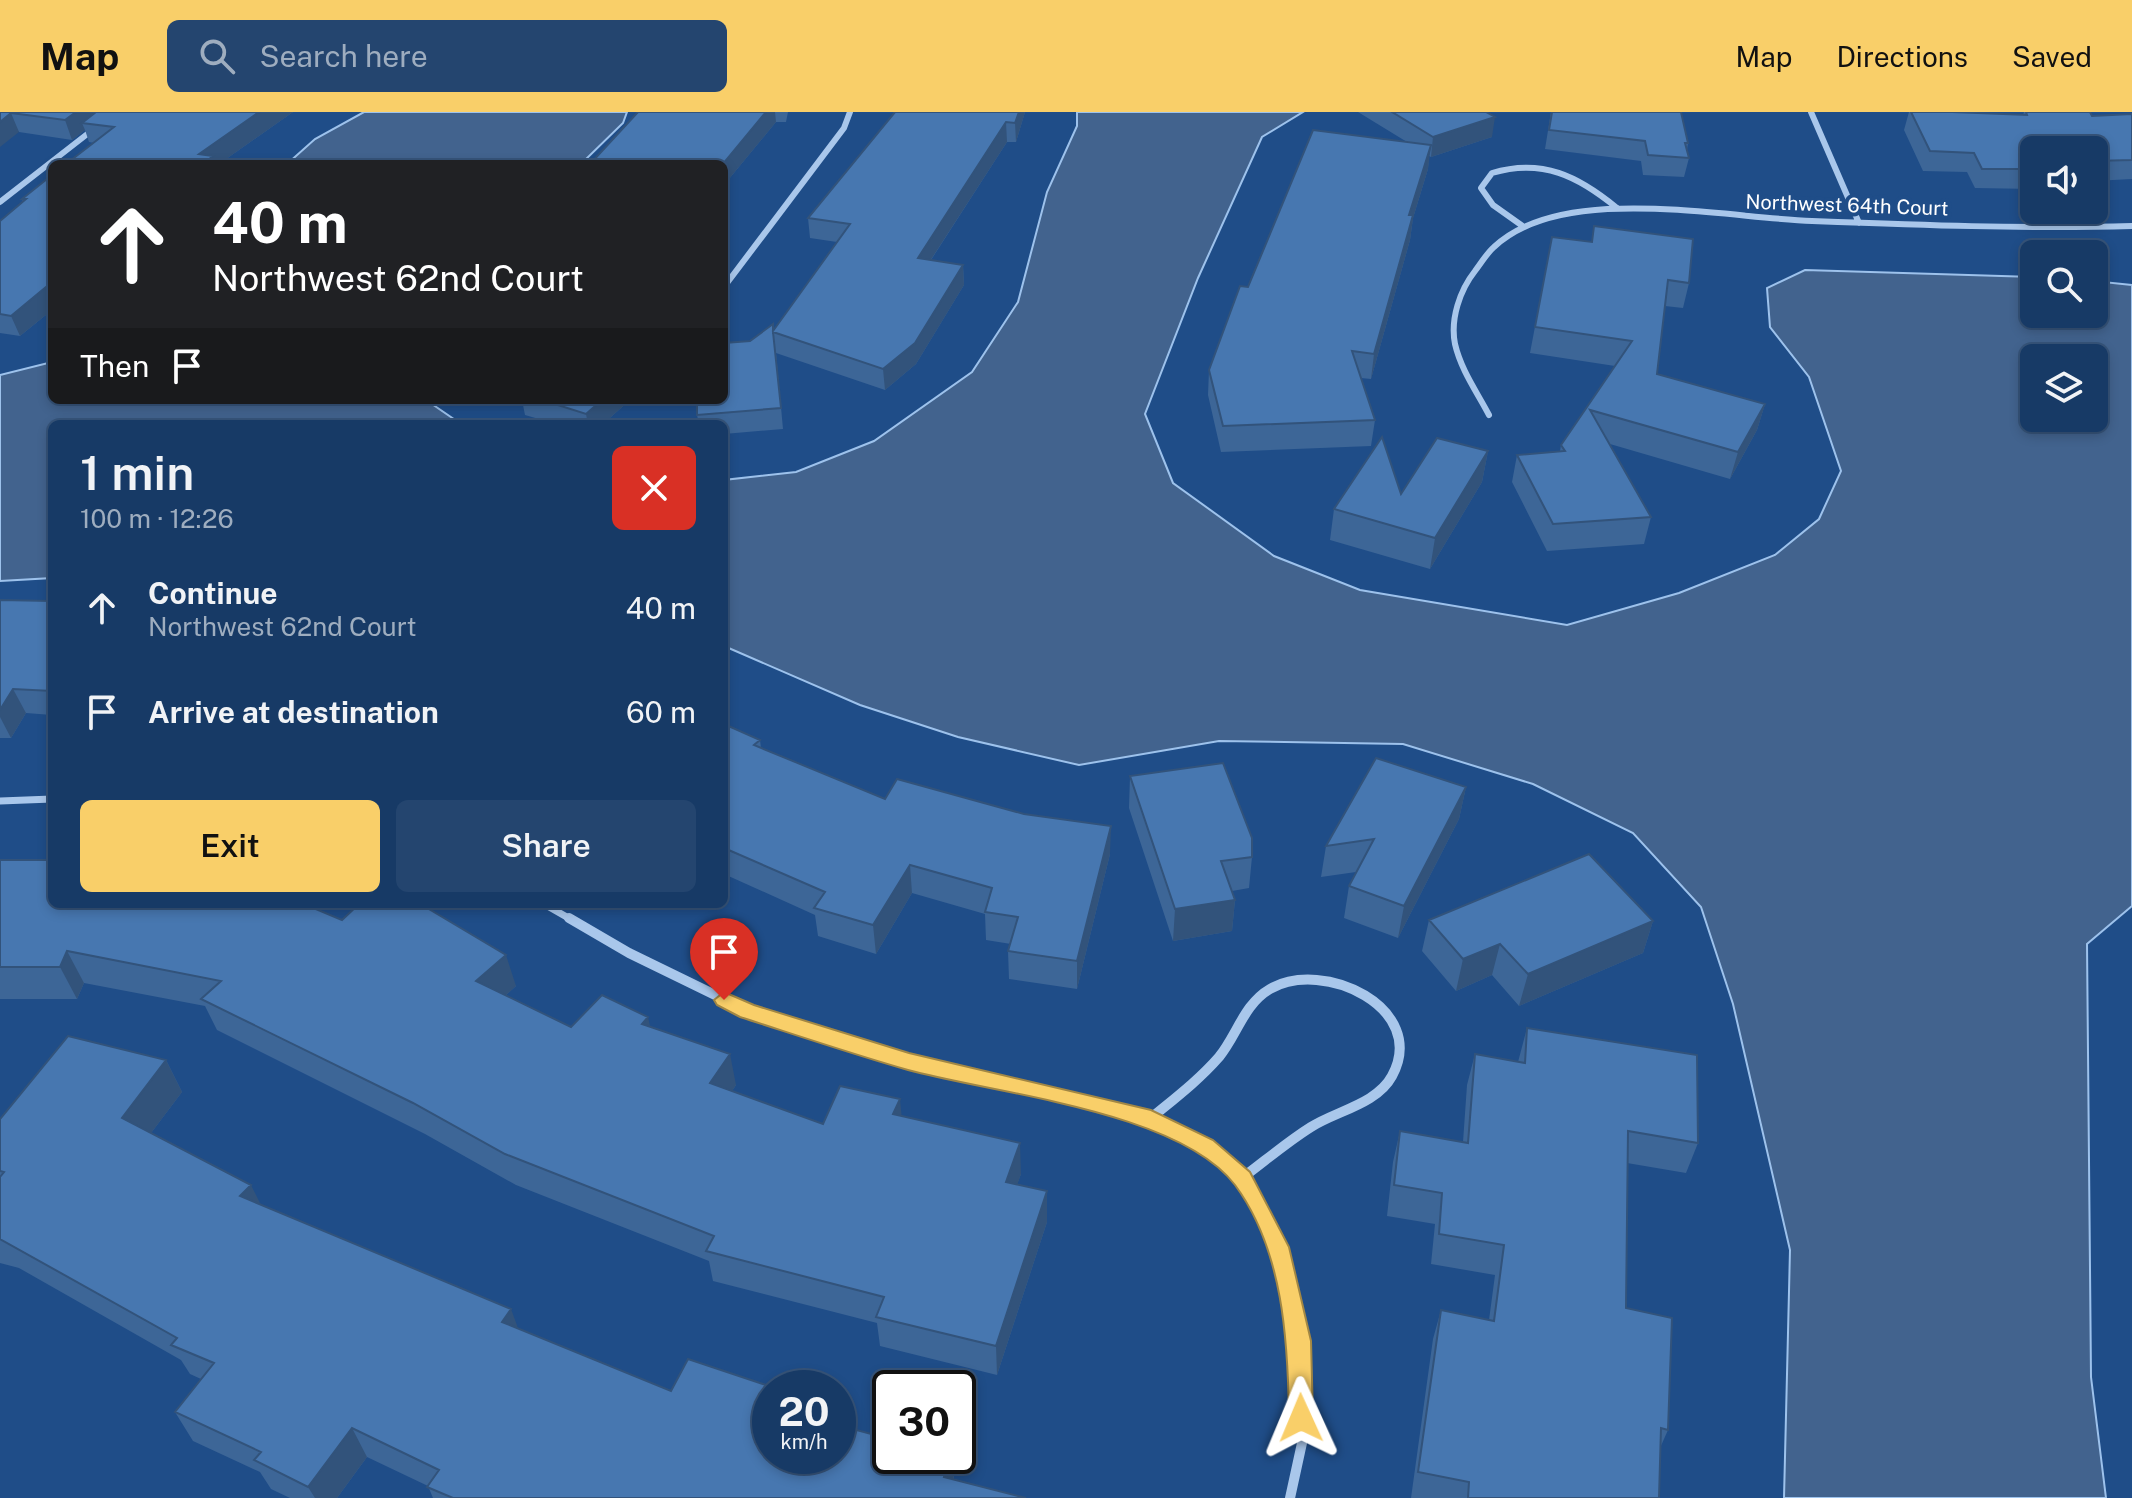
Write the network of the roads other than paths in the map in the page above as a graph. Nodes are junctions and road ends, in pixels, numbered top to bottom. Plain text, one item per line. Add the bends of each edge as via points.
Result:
1 (850, 112) edge
2 (1811, 112) edge
3 (98, 126) edge
4 (54, 160) edge
5 (48, 165) edge
6 (0, 202) edge
7 (1617, 208) junction
8 (1859, 223) junction
9 (2132, 226) edge
10 (1524, 227) junction
11 (728, 282) edge
12 (1489, 415) dead end
13 (48, 799) edge
14 (0, 801) edge
15 (551, 908) edge
16 (1151, 1118) junction
17 (1242, 1178) junction
18 (1290, 1498) edge

1 - 11 street via 844,128
2 - 8 street
3 - 4 street
5 - 6 street
7 - 8 street, Northwest 64th Court
7 - 10 street, Northwest 64th Court
7 - 10 street via 1587,182 1559,168 1521,165 1492,173 1484,180 1484,196
8 - 9 street, Northwest 64th Court
10 - 12 street, Northwest 64th Court via 1478,262 1456,313 1455,344
13 - 14 street
15 - 16 street via 748,1011 909,1062
16 - 17 street via 1206,1146
16 - 17 street via 1221,1055 1245,1011 1277,985 1323,979 1370,997 1389,1014 1399,1036 1401,1058 1392,1078 1375,1094 1318,1122
17 - 18 street via 1278,1247 1300,1341 1302,1443

